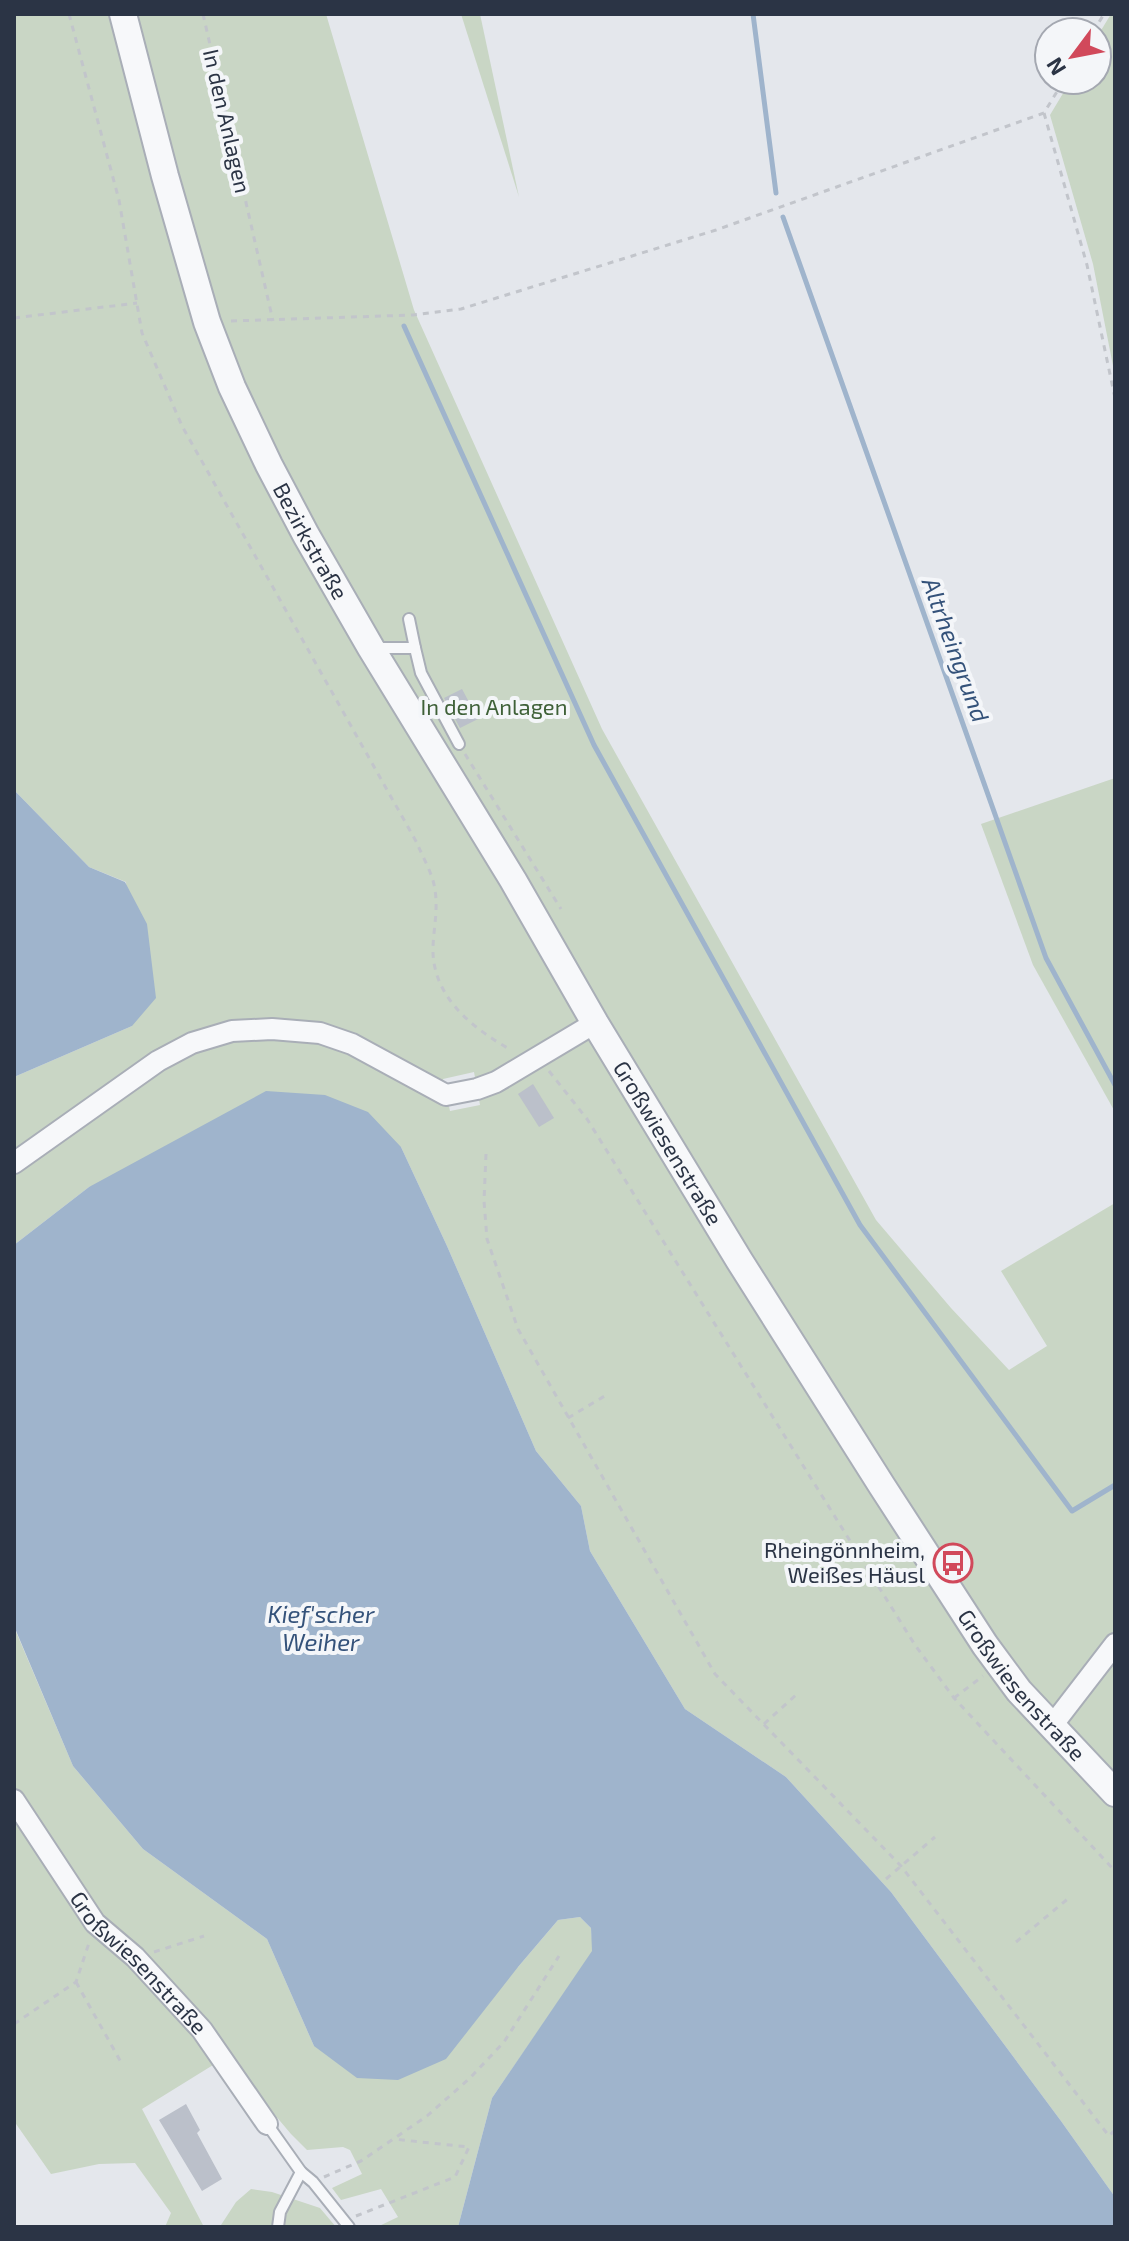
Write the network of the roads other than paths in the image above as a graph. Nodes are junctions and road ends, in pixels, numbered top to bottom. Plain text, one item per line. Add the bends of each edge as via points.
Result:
1 (123, 14) edge
2 (409, 619) dead end
3 (371, 648) junction
4 (415, 648) junction
5 (459, 744) road end
6 (595, 1023) junction
7 (14, 1163) edge
8 (1115, 1644) edge
9 (1051, 1727) junction
10 (1115, 1793) edge
11 (14, 1800) edge
12 (267, 2124) joint
13 (301, 2172) junction
14 (347, 2224) edge
15 (278, 2227) edge

1 - 3 street, Bezirkstraße via 207,322 232,387 269,465
2 - 4 lane
3 - 4 lane
3 - 6 street, Bezirkstraße
4 - 5 lane via 421,673
6 - 7 street via 496,1082 446,1095 352,1044 320,1033 232,1031 158,1061
6 - 9 street, Großwiesenstraße via 898,1511 985,1645
8 - 9 street
9 - 10 street, Großwiesenstraße
11 - 12 street, Großwiesenstraße via 95,1923 135,1957 202,2030
12 - 13 lane
13 - 14 lane
13 - 15 lane

